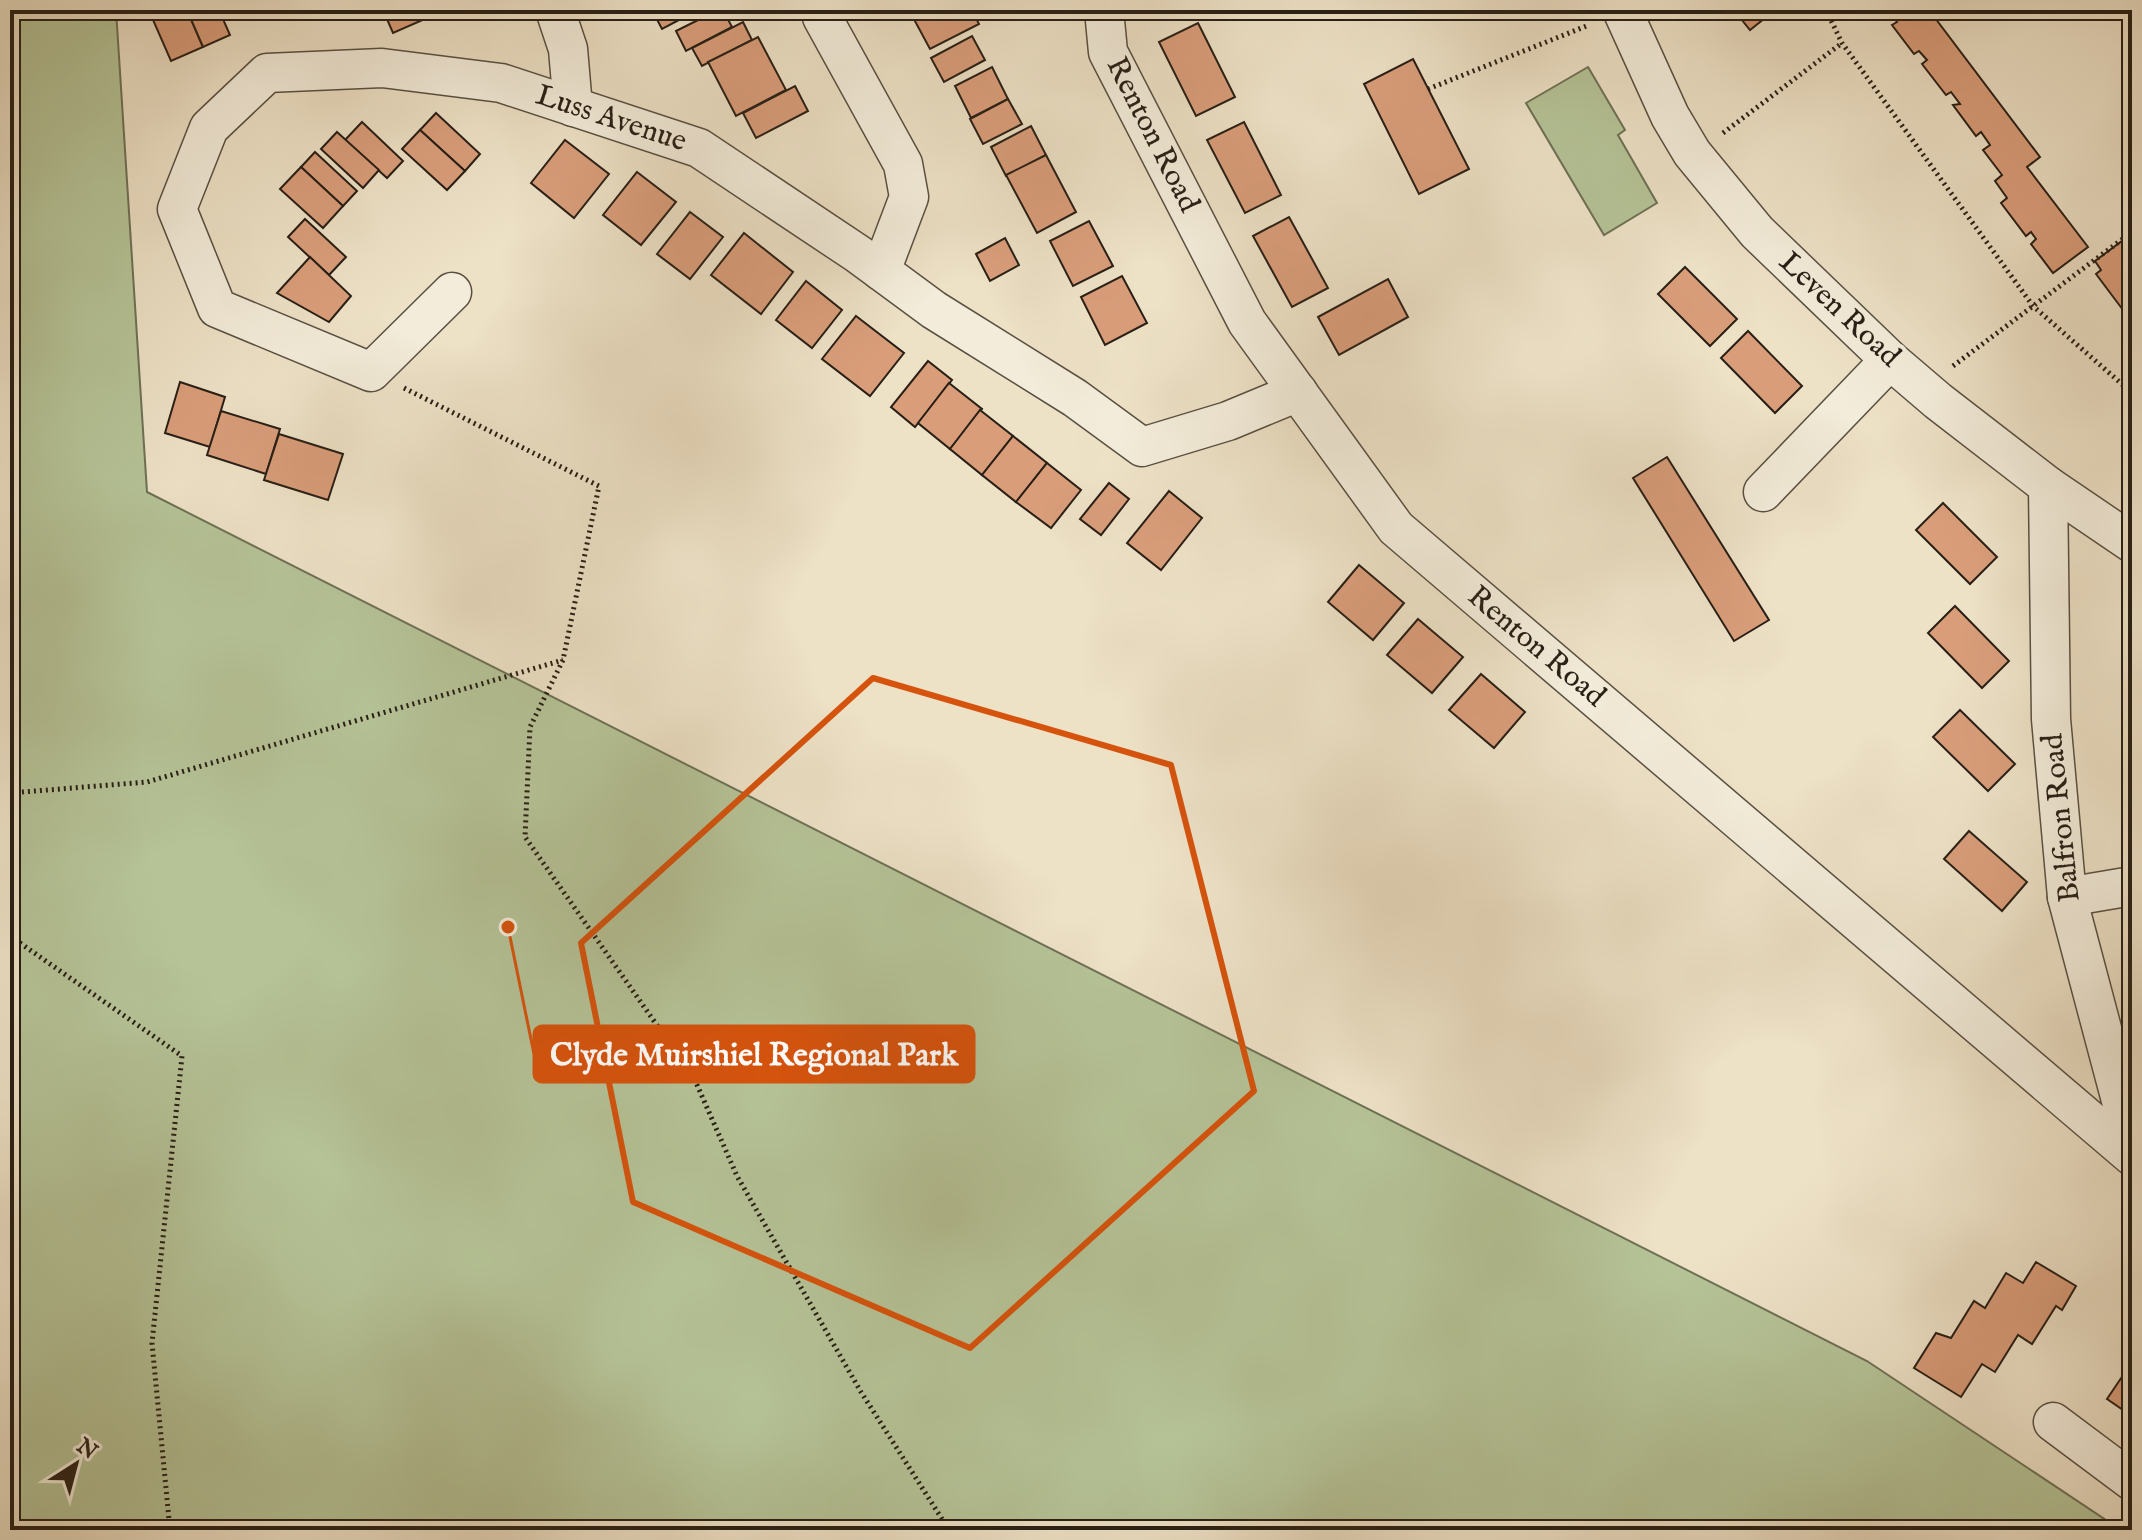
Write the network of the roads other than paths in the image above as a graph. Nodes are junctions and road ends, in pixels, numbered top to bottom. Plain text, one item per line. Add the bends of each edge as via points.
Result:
1 (555, 10) edge
2 (1077, 10) edge
3 (1104, 10) edge
4 (1623, 11) edge
5 (822, 17) dead end
6 (1108, 52) junction
7 (573, 107) junction
8 (881, 271) junction
9 (452, 292) dead end
10 (1890, 360) junction
11 (1298, 392) junction
12 (2048, 486) junction
13 (1763, 492) dead end
14 (2132, 543) edge
15 (2132, 886) edge
16 (2067, 897) junction
17 (2132, 1142) edge
18 (2132, 1156) edge
19 (2053, 1422) dead end
20 (2132, 1481) edge

1 - 7 street via 568,49
2 - 6 street
3 - 6 street, Renton Road
4 - 10 street, Leven Road via 1670,116 1694,155 1757,232
5 - 8 street via 903,164 909,197
6 - 11 street, Renton Road via 1247,322
7 - 8 street, Luss Avenue via 699,148
7 - 9 street, Luss Avenue via 501,83 382,68 267,73 209,128 177,209 217,308 371,372
8 - 11 street, Luss Avenue via 1142,447 1228,421
10 - 12 street, Leven Road
10 - 13 street
11 - 18 street, Renton Road via 1396,528
12 - 14 street, Leven Road
12 - 16 street, Balfron Road via 2051,719
15 - 16 street
16 - 17 street, Balfron Road
19 - 20 street

